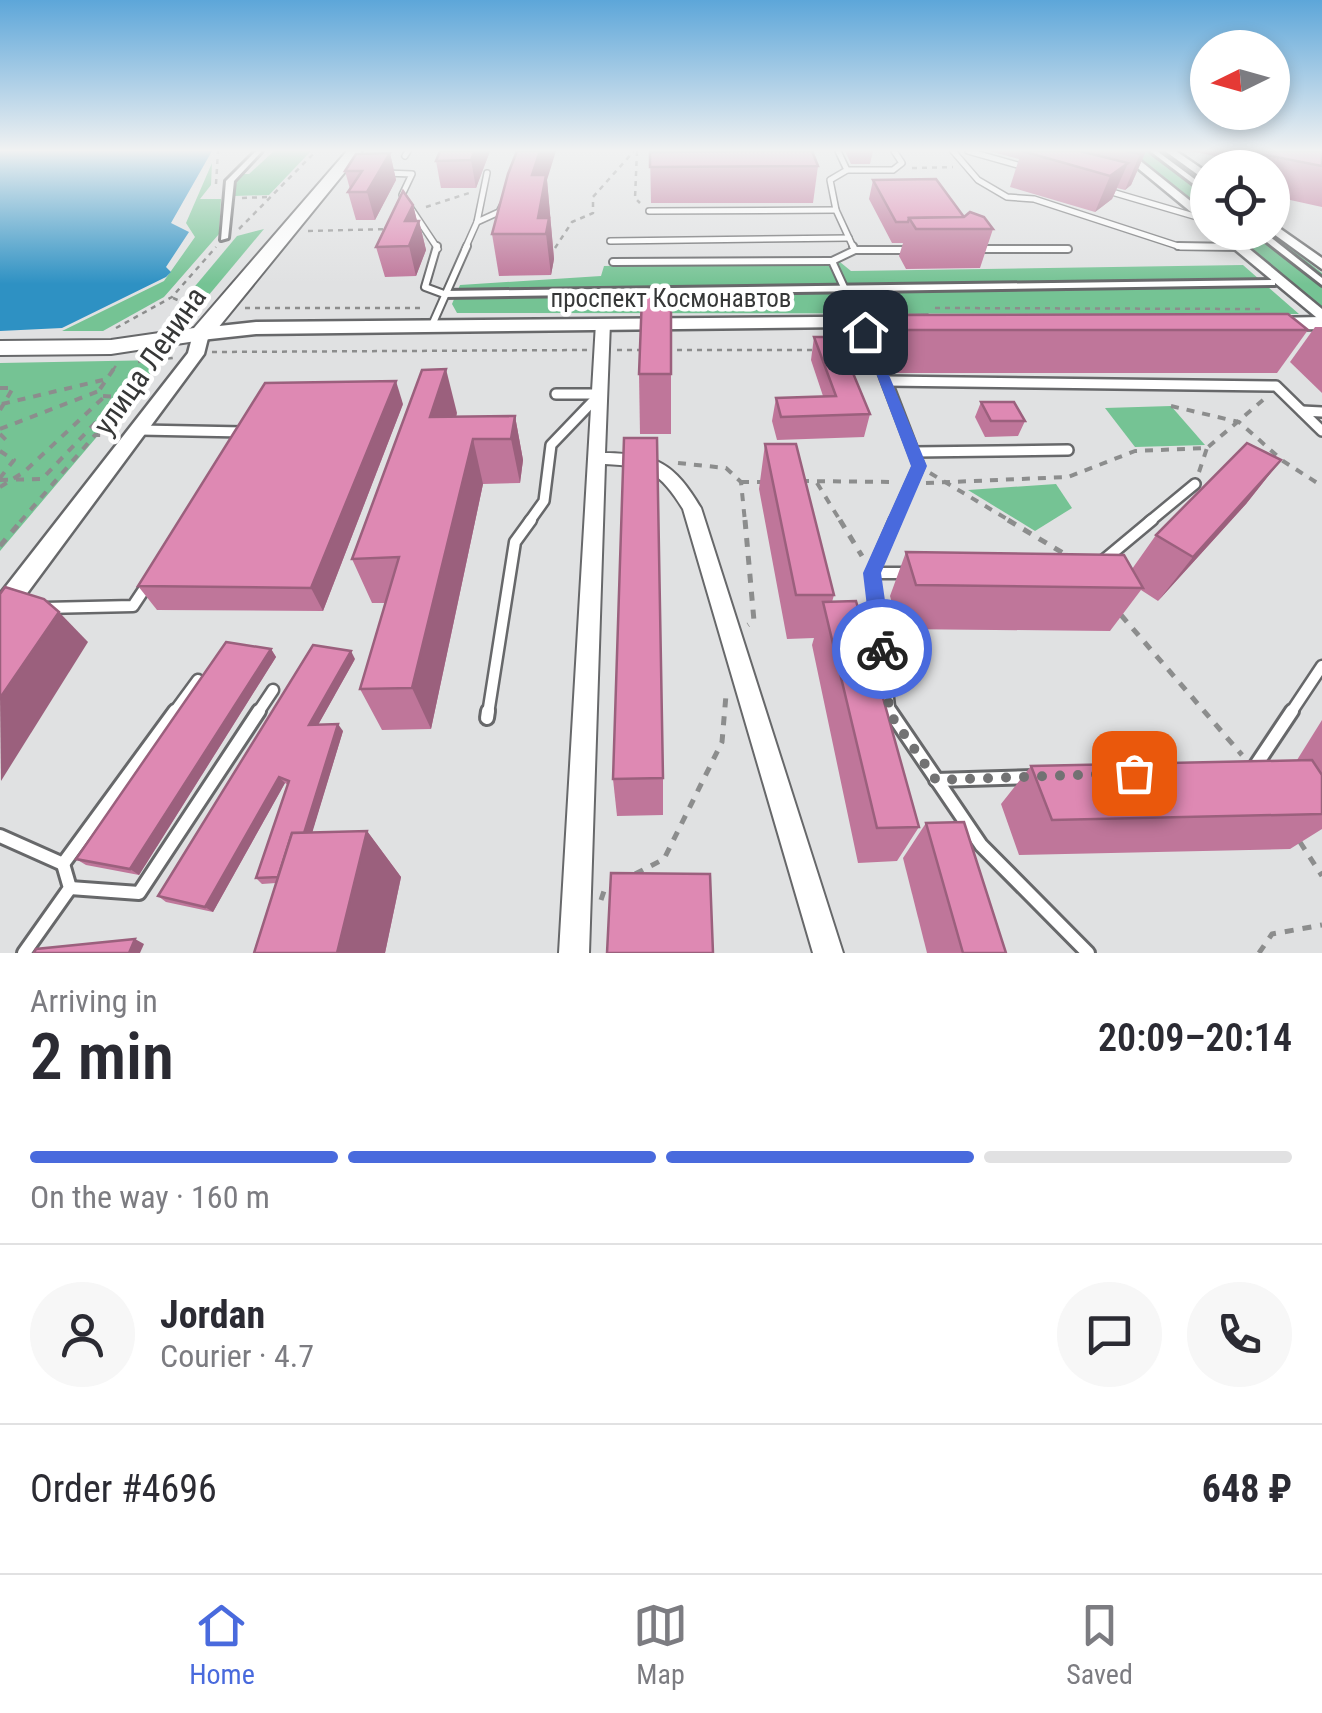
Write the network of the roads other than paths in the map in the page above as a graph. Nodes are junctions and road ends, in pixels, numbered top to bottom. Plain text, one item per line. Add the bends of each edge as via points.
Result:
1 (229, 195) edge
2 (328, 195) edge
3 (402, 195) edge
4 (481, 195) edge
5 (834, 195) edge
6 (1000, 195) edge
7 (1122, 195) edge
8 (506, 197) edge
9 (836, 210) junction
10 (649, 211) road end
11 (1190, 215) edge
12 (477, 222) junction
13 (224, 238) road end
14 (849, 238) junction
15 (610, 241) dead end
16 (1290, 241) edge
17 (1190, 247) edge
18 (1068, 248) dead end
19 (965, 249) edge
20 (854, 250) junction
21 (913, 250) edge
22 (1243, 250) edge
23 (1281, 250) edge
24 (832, 261) junction
25 (613, 262) dead end
26 (1322, 265) edge
27 (1322, 282) edge
28 (1272, 283) dead end
29 (844, 289) junction
30 (444, 294) junction
31 (1322, 320) edge
32 (860, 322) junction
33 (950, 322) edge
34 (603, 323) junction
35 (1248, 324) edge
36 (432, 326) junction
37 (208, 342) junction
38 (0, 348) edge
39 (887, 381) junction
40 (556, 394) dead end
41 (600, 394) junction
42 (1302, 411) junction
43 (1322, 412) edge
44 (256, 414) edge
45 (140, 430) junction
46 (245, 430) junction
47 (1322, 431) edge
48 (235, 446) edge
49 (1068, 450) dead end
50 (914, 452) junction
51 (597, 458) junction
52 (1194, 484) road end
53 (872, 573) junction
54 (154, 574) edge
55 (930, 574) edge
56 (1086, 575) edge
57 (39, 608) edge
58 (7, 610) edge
59 (1322, 666) edge
60 (198, 680) edge
61 (274, 690) dead end
62 (487, 718) dead end
63 (1234, 770) edge
64 (1055, 776) edge
65 (936, 780) junction
66 (0, 836) edge
67 (63, 864) junction
68 (70, 888) junction
69 (24, 953) edge
70 (574, 953) edge
71 (828, 953) edge
72 (1088, 953) edge

1 - 13 street
2 - 37 main road, улица Ленина
3 - 30 lane via 438,248 425,286
4 - 12 lane
5 - 9 lane
6 - 17 lane
7 - 11 lane
8 - 12 lane via 499,212
9 - 10 lane
9 - 14 lane
12 - 30 lane
14 - 15 lane
14 - 20 lane
16 - 26 street
18 - 19 lane
20 - 21 lane
20 - 24 lane
22 - 31 street
23 - 27 street
24 - 25 lane
24 - 29 lane
28 - 29 street
29 - 30 street
29 - 32 lane
30 - 36 lane
31 - 35 main road
32 - 33 main road, проспект Космонавтов
32 - 34 main road, проспект Космонавтов
32 - 39 lane
34 - 36 main road, проспект Космонавтов
34 - 41 street
36 - 37 main road, проспект Космонавтов via 256,328
37 - 38 main road
37 - 45 street, улица Ленина
39 - 42 lane via 1276,386
39 - 50 lane
40 - 41 lane
41 - 51 street
41 - 62 lane via 551,445 544,501 515,542
42 - 43 lane
42 - 47 lane
44 - 46 lane
45 - 46 lane
45 - 58 street, улица Ленина
46 - 48 lane
49 - 50 lane
50 - 53 lane via 919,466
51 - 70 street
51 - 71 street via 643,460 671,474 692,508
52 - 56 lane
53 - 55 lane
53 - 65 lane via 890,714
54 - 57 lane via 134,606
59 - 63 lane via 1254,769
60 - 67 lane
61 - 68 lane via 140,893
64 - 65 lane
65 - 72 lane via 980,845
66 - 67 lane
67 - 68 lane
68 - 69 lane

